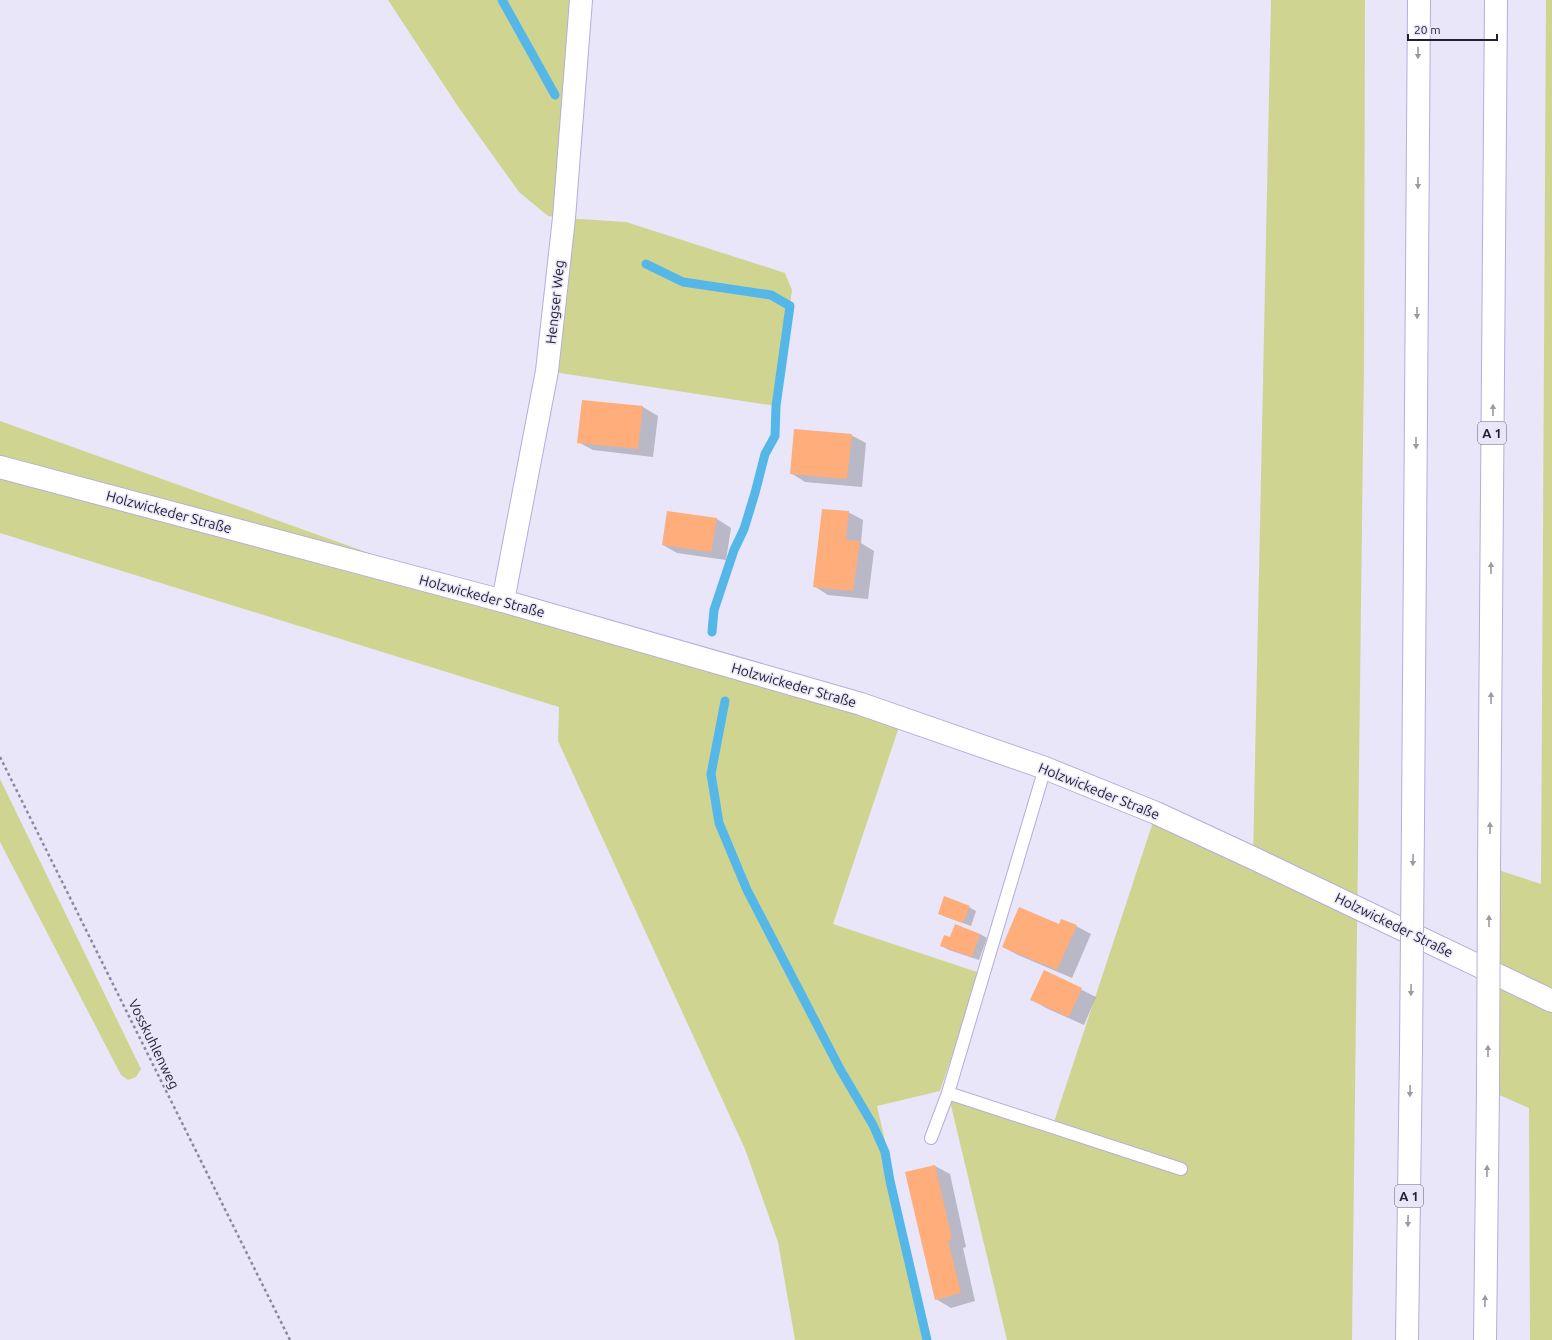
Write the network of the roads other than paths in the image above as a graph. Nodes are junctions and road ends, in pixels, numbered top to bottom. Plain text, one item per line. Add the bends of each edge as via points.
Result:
1 (581, 0) edge
2 (1419, 0) edge
3 (1496, 0) edge
4 (0, 466) edge
5 (503, 601) junction
6 (1045, 768) junction
7 (1552, 1001) edge
8 (948, 1093) junction
9 (931, 1138) dead end
10 (1181, 1169) dead end
11 (1407, 1340) edge
12 (1485, 1340) edge

1 - 5 main road, Hengser Weg via 564,218 547,371
2 -> 11 main road, A 1, bridge
12 -> 3 main road, A 1, bridge
4 - 5 main road, Holzwickeder Straße
5 - 6 main road, Holzwickeder Straße via 861,704
6 - 7 main road, Holzwickeder Straße via 1156,813
6 - 8 lane
8 - 9 lane
8 - 10 lane

